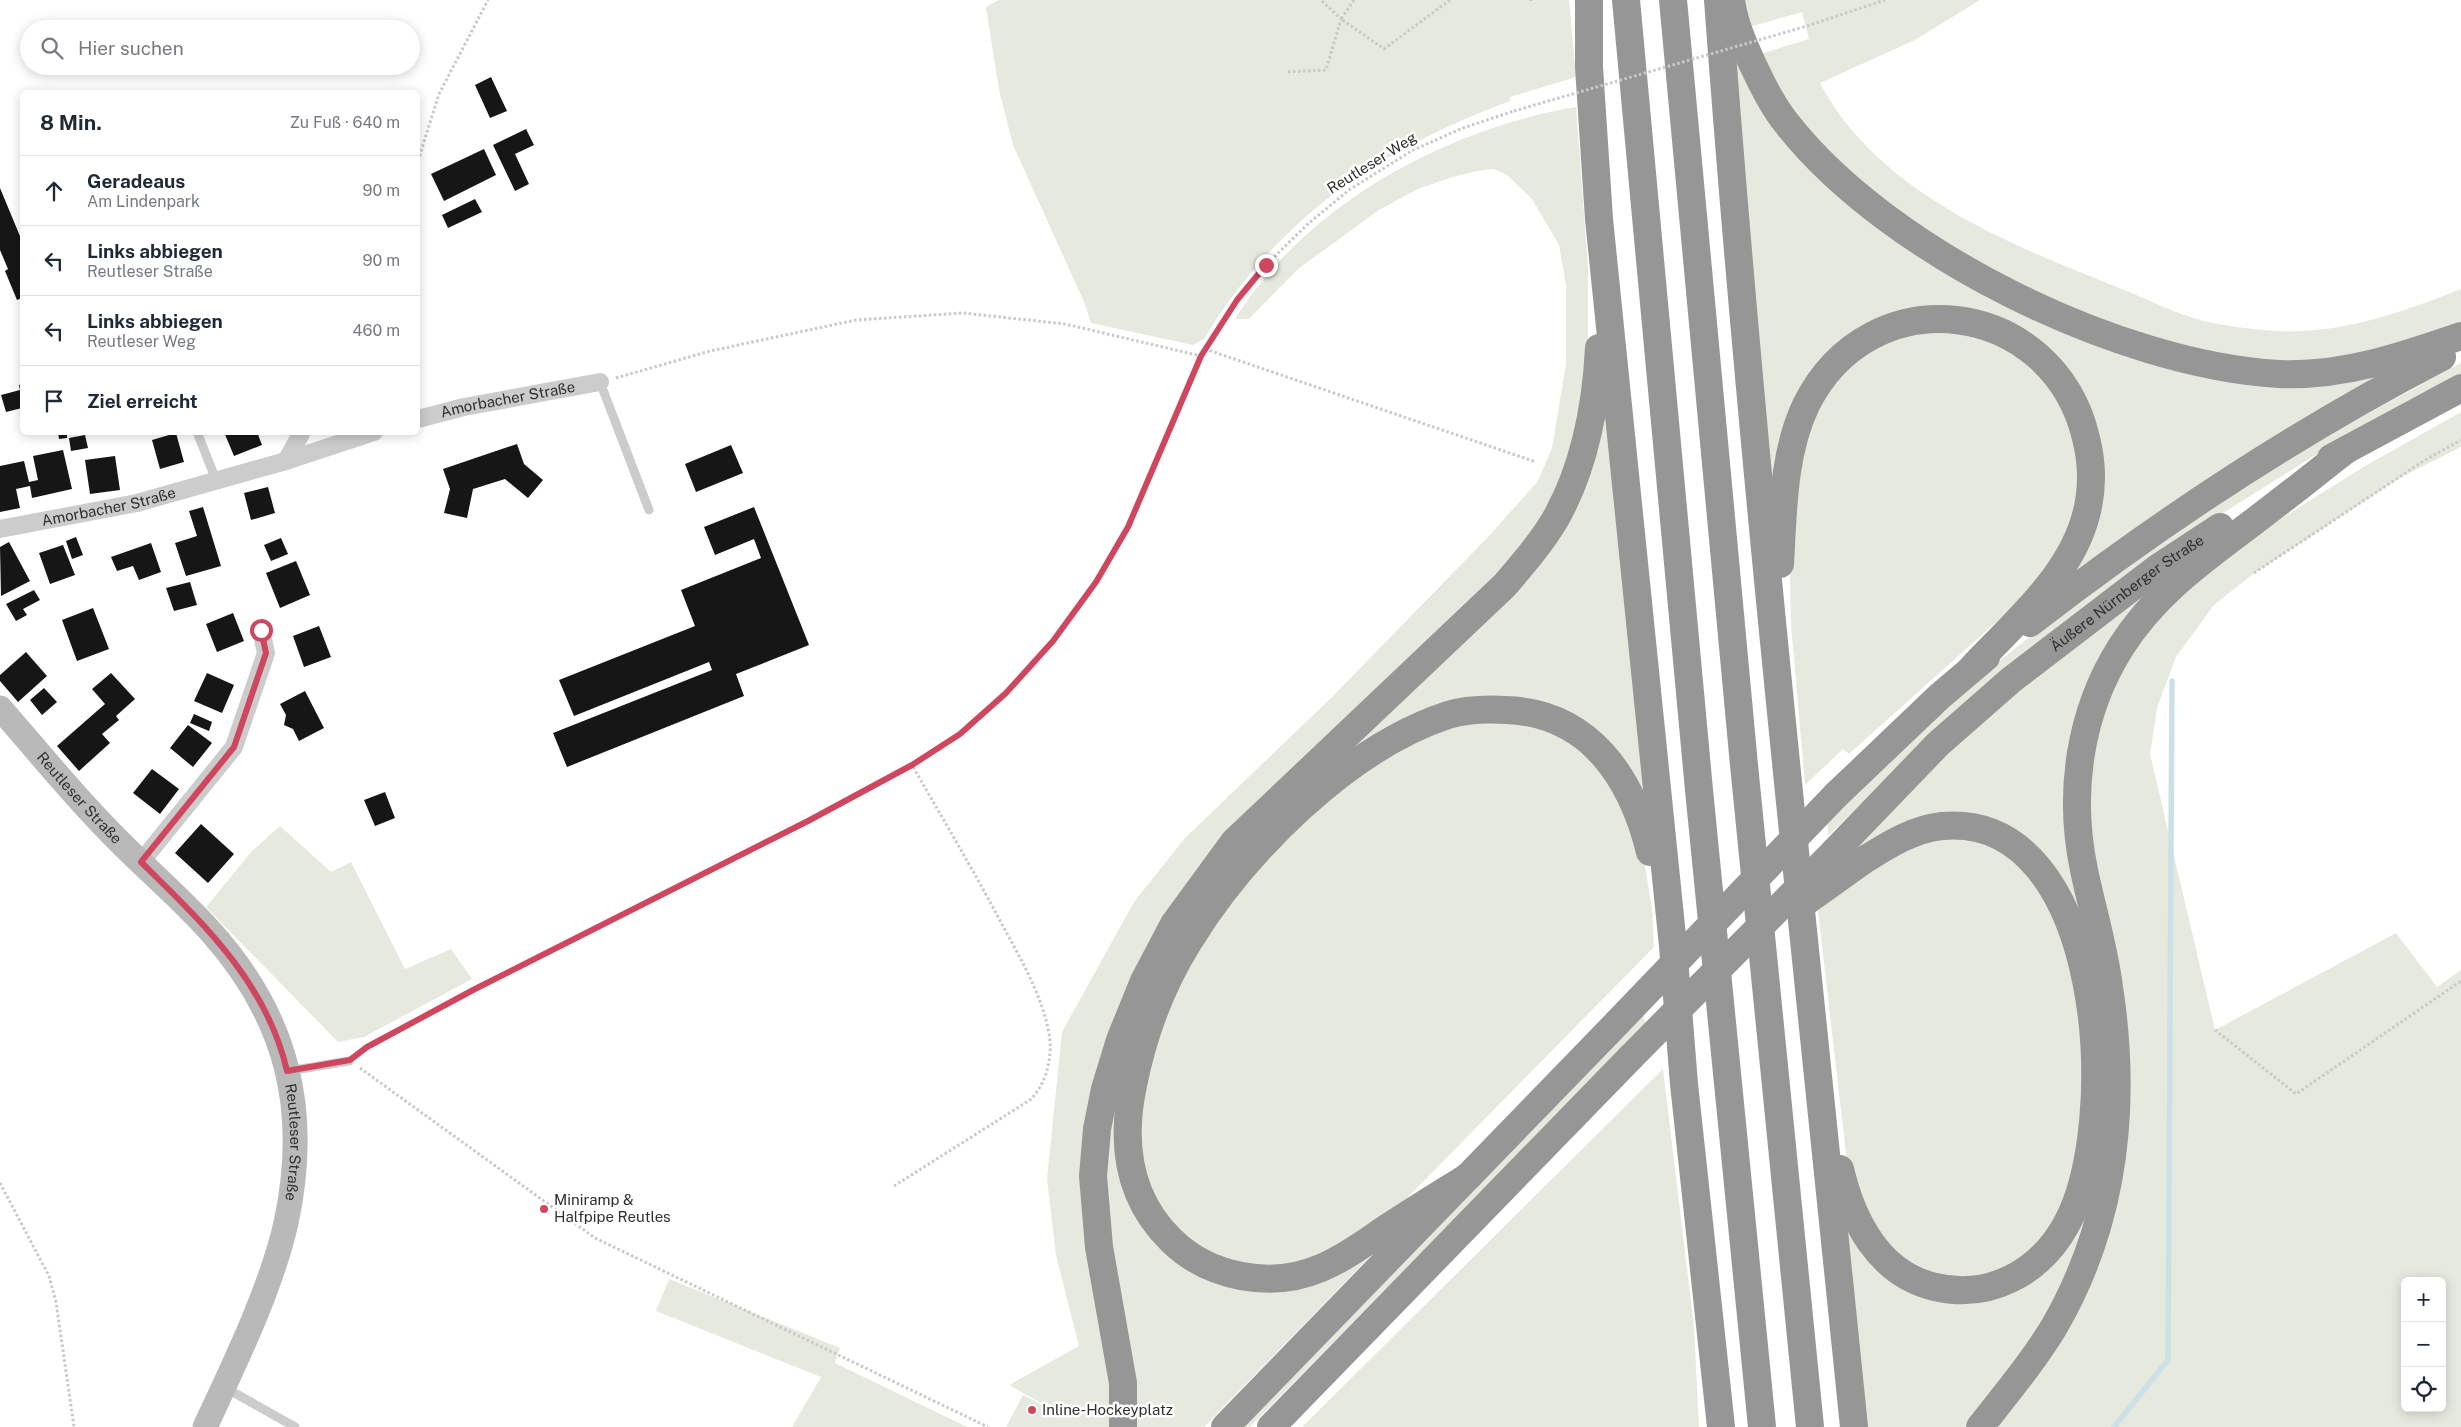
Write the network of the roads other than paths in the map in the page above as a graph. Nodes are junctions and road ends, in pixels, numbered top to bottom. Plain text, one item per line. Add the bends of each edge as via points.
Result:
1 (1589, 0) edge
2 (1626, 0) edge
3 (1673, 0) edge
4 (1718, 0) edge
5 (1732, 0) edge
6 (1599, 219) junction
7 (2461, 336) edge
8 (2461, 347) edge
9 (600, 382) joint
10 (2461, 388) edge
11 (420, 418) edge
12 (198, 435) edge
13 (300, 435) edge
14 (365, 435) edge
15 (2346, 450) junction
16 (286, 461) junction
17 (216, 480) junction
18 (649, 510) dead end
19 (0, 529) edge
20 (261, 630) dead end
21 (1774, 648) junction
22 (1972, 668) junction
23 (0, 708) edge
24 (141, 862) junction
25 (1673, 946) junction
26 (1723, 965) junction
27 (350, 1060) road end
28 (287, 1071) junction
29 (1819, 1078) junction
30 (1469, 1176) junction
31 (1386, 1306) junction
32 (1709, 1312) junction
33 (224, 1387) junction
34 (205, 1427) edge
35 (295, 1427) edge
36 (1122, 1427) edge
37 (1225, 1427) edge
38 (1271, 1427) edge
39 (1292, 1427) edge
40 (1710, 1427) edge
41 (1721, 1427) edge
42 (1762, 1427) edge
43 (1810, 1427) edge
44 (1854, 1427) edge
45 (1980, 1427) edge

1 - 6 highway via 1589,67
2 - 42 highway
3 - 43 highway
4 - 21 highway via 1731,183
5 - 7 highway via 1741,39 1762,84 1787,124 1821,162 1863,200 1915,239 2033,305 2165,354 2226,368 2278,374 2320,373 2373,364
6 - 25 highway
6 - 36 highway via 1599,350 1593,406 1579,466 1555,519 1505,585 1234,842 1174,924 1131,1010 1101,1107 1093,1176 1098,1247 1123,1383
8 - 22 highway via 2400,378 2179,514
9 - 11 street, Amorbacher Straße via 464,407
9 - 18 lane
10 - 15 highway, Äußere Nürnberger Straße
12 - 17 lane
13 - 16 street
14 - 16 street, Amorbacher Straße
15 - 26 highway, Äußere Nürnberger Straße, bridge via 2260,500 2156,569 2012,680 1938,744
15 - 45 highway via 2156,600 2121,647 2090,713 2080,750 2078,832 2110,987 2117,1081 2113,1156 2097,1230 2064,1307 2026,1370
16 - 17 street, Amorbacher Straße
17 - 19 street, Amorbacher Straße via 137,503
20 - 24 street via 266,653 234,747
21 - 22 highway via 1785,492 1790,459 1806,406 1822,379 1856,345 1880,331 1906,322 1948,319 1994,329 2042,361 2075,406 2084,427 2091,469 2089,504 2084,522 2065,562
21 - 29 highway
22 - 30 highway, bridge via 1836,795
23 - 24 street, Reutleser Straße via 100,822
24 - 28 street, Reutleser Straße via 210,931 242,971 277,1036
25 - 30 highway via 1644,826 1622,778 1584,736 1564,724 1514,710 1472,710 1450,715 1395,739 1343,773 1307,803 1234,880 1187,943 1156,1008 1137,1064 1126,1119 1129,1167 1135,1188 1155,1222 1174,1243 1200,1262 1219,1270 1257,1278 1295,1276 1344,1257
25 - 32 highway via 1684,1084
26 - 29 highway, bridge via 1861,862 1926,829 1968,827 1999,837 2023,851 2040,869 2069,920 2082,965 2092,1018 2094,1084 2086,1167 2072,1213 2061,1234 2035,1266 1994,1286 1963,1290 1918,1282 1900,1272 1874,1247 1854,1214 1841,1176
26 - 31 highway, bridge
27 - 28 lane
28 - 33 street, Reutleser Straße via 294,1112 294,1153 285,1225 266,1285
29 - 44 highway
30 - 37 highway
31 - 38 highway
31 - 39 highway
32 - 40 highway
32 - 41 highway
33 - 34 street, Reutleser Straße
33 - 35 lane

